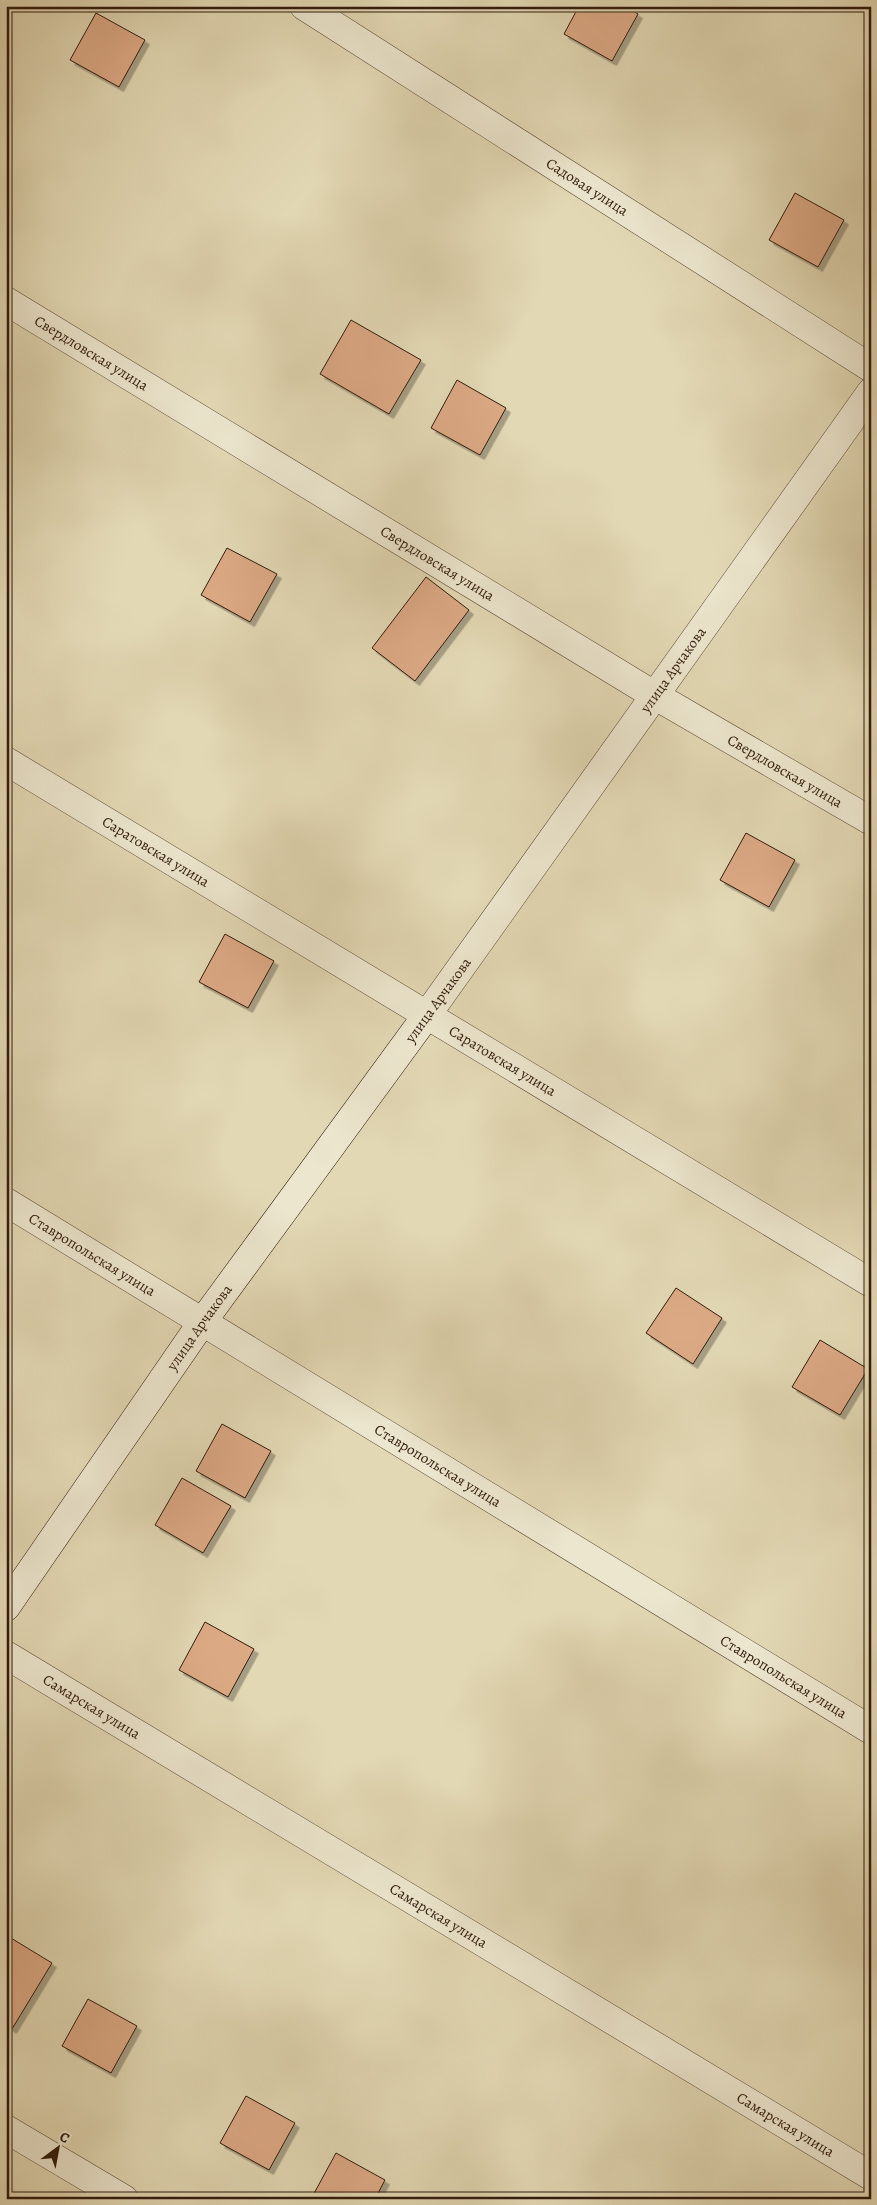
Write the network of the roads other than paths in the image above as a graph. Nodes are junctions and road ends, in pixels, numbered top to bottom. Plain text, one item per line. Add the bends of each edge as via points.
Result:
1 (304, 6) edge
2 (6, 301) edge
3 (871, 368) edge
4 (871, 392) edge
5 (654, 695) junction
6 (6, 761) edge
7 (871, 821) edge
8 (427, 1015) junction
9 (6, 1202) edge
10 (871, 1283) edge
11 (203, 1321) junction
12 (6, 1607) edge
13 (6, 1655) edge
14 (871, 1730) edge
15 (6, 2129) edge
16 (871, 2176) edge
17 (124, 2199) edge

1 - 3 street, Садовая улица
2 - 5 street, Свердловская улица
4 - 5 street, улица Арчакова
5 - 7 street, Свердловская улица
5 - 8 street, улица Арчакова
6 - 8 street, Саратовская улица
8 - 10 street, Саратовская улица
8 - 11 street, улица Арчакова
9 - 11 street, Ставропольская улица
11 - 12 street, улица Арчакова
11 - 14 street, Ставропольская улица
13 - 16 street, Самарская улица
15 - 17 street

